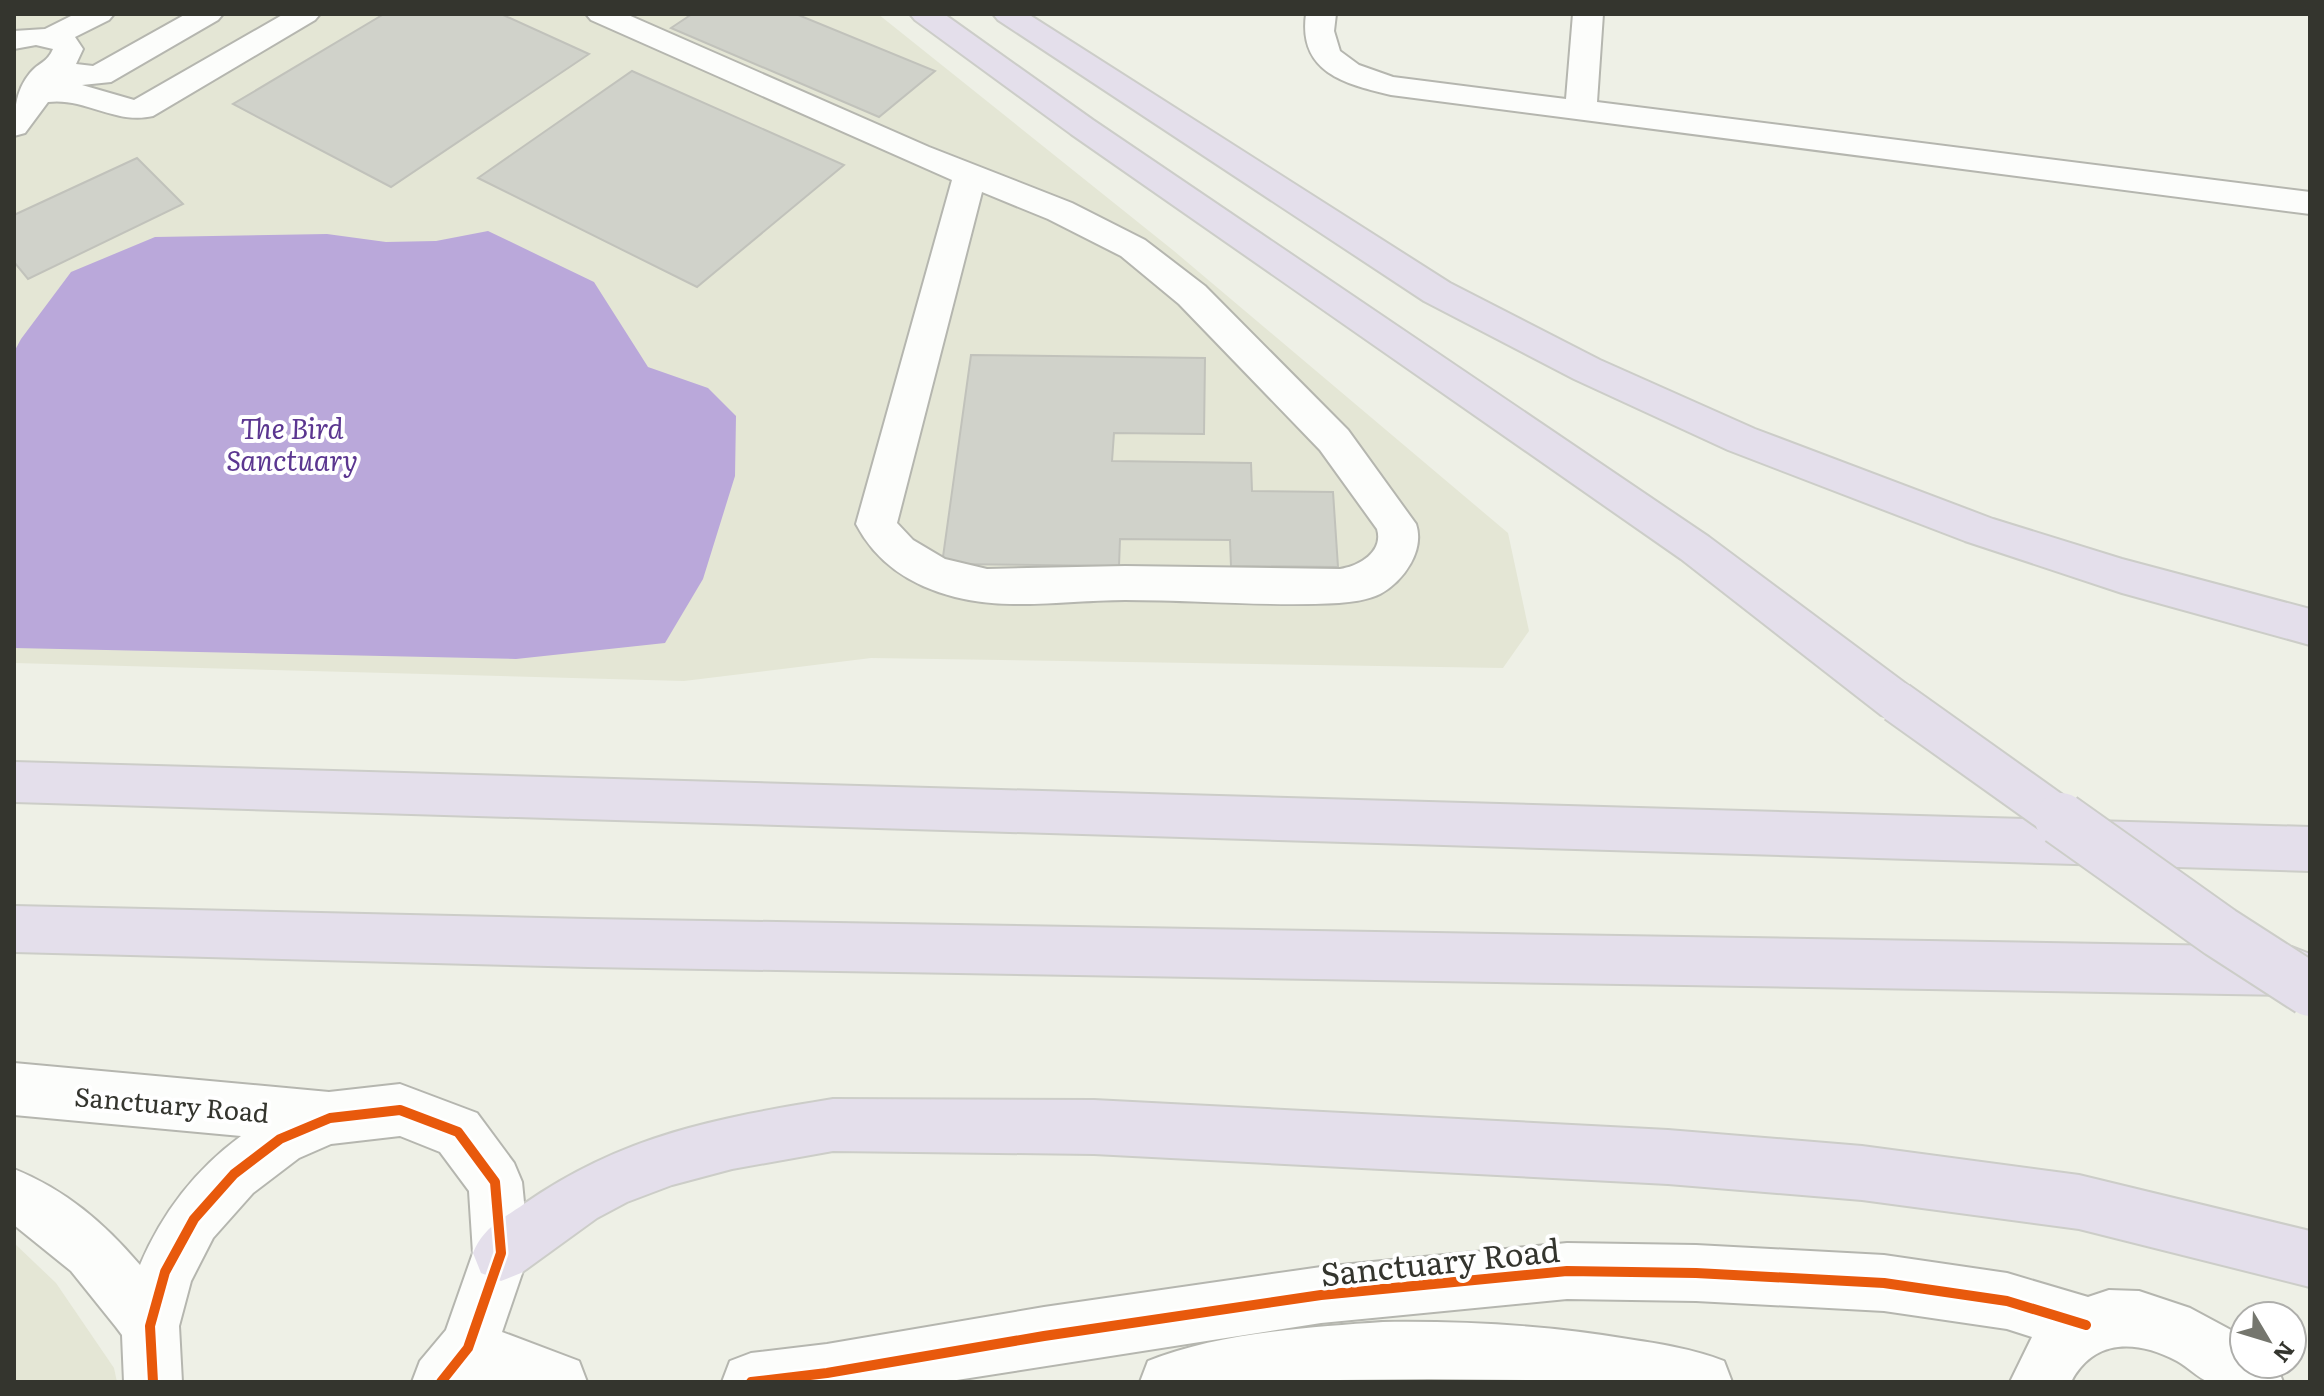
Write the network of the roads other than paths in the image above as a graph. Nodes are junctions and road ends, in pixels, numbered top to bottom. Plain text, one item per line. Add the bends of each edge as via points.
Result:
1 (99, 14) edge
2 (208, 14) edge
3 (305, 14) edge
4 (601, 14) edge
5 (925, 14) edge
6 (1008, 14) edge
7 (1321, 14) edge
8 (1588, 14) edge
9 (51, 37) junction
10 (14, 40) edge
11 (37, 82) edge
12 (1581, 112) junction
13 (14, 126) edge
14 (970, 175) junction
15 (2310, 203) edge
16 (2310, 627) edge
17 (14, 782) edge
18 (2310, 849) edge
19 (14, 929) edge
20 (2310, 971) edge
21 (2310, 990) edge
22 (14, 1089) edge
23 (330, 1118) junction
24 (14, 1196) edge
25 (501, 1253) junction
26 (2310, 1259) edge
27 (1247, 1308) junction
28 (2086, 1325) junction
29 (150, 1326) junction
30 (454, 1365) edge
31 (1256, 1373) edge
32 (153, 1382) edge
33 (558, 1382) edge
34 (751, 1382) edge
35 (1169, 1382) edge
36 (1703, 1382) edge
37 (2039, 1382) edge
38 (2254, 1382) edge

1 - 9 street
2 - 11 street via 100,75
3 - 11 street via 142,109
4 - 14 street
5 - 21 highway, bridge via 1695,548 1897,702
6 - 16 highway via 1437,292 1629,389 1784,458 2046,552
7 - 12 street via 1318,40 1323,52 1371,81
8 - 12 street
9 - 10 street
9 - 11 street via 68,49
11 - 13 street
12 - 15 street
14 - 14 street via 1133,248 1192,295 1334,440 1396,524 1399,544 1387,565 1365,582 1340,586 982,585 952,579 892,547 876,524
17 - 18 highway
19 - 20 highway via 604,944
22 - 23 street, Sanctuary Road
23 - 25 street via 400,1110 458,1132 495,1182
23 - 29 street via 280,1139 234,1174 194,1219 165,1272
24 - 29 street via 63,1227 111,1271
25 - 26 highway via 612,1180 732,1142 848,1125 1094,1127 1668,1157 1862,1173 2079,1202
25 - 30 street
27 - 28 street, Sanctuary Road via 1321,1295 1537,1273 1696,1273 1884,1283 2007,1301
27 - 31 street
27 - 34 street, Sanctuary Road
28 - 37 street via 2048,1358
28 - 38 street via 2112,1318 2171,1326 2232,1361
29 - 32 street
30 - 33 street
31 - 35 street
31 - 36 street via 1340,1354 1450,1352 1616,1364

